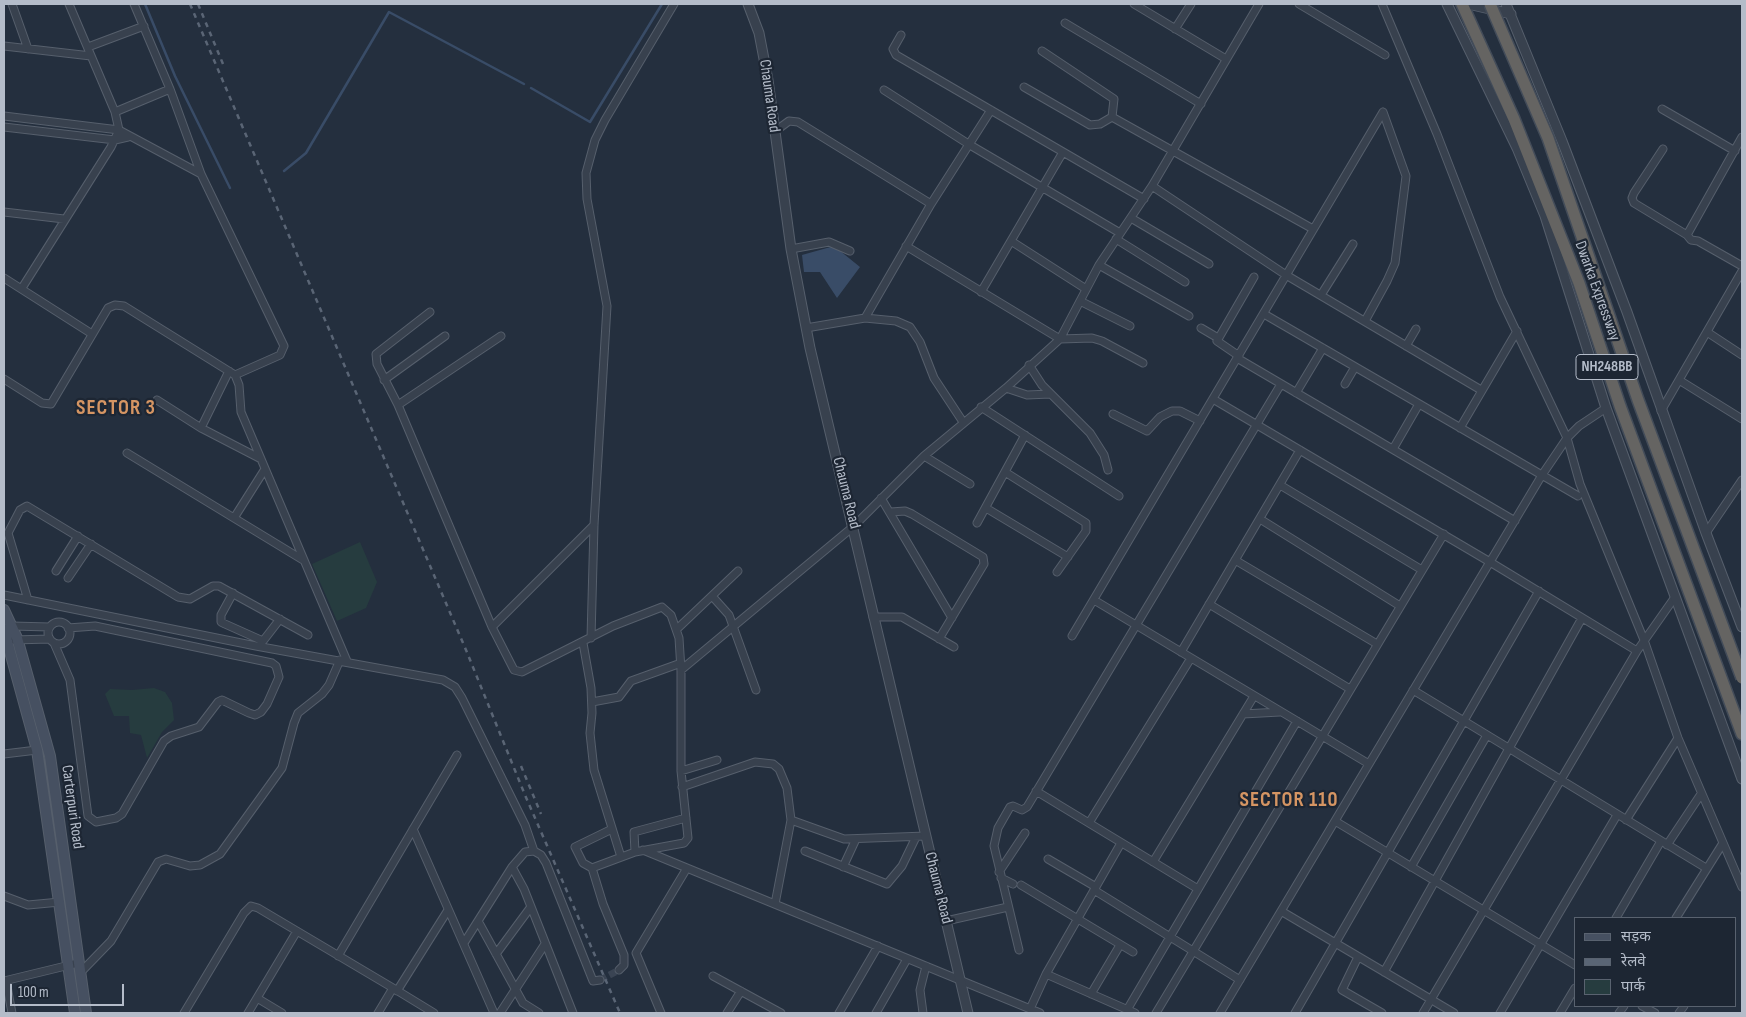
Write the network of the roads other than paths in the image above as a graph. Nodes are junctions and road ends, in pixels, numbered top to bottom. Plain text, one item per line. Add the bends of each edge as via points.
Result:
1 (12, 4) edge
2 (70, 4) edge
3 (134, 4) edge
4 (674, 4) edge
5 (748, 4) edge
6 (1134, 4) edge
7 (1191, 4) edge
8 (1259, 4) edge
9 (1299, 4) edge
10 (1382, 4) edge
11 (1447, 4) edge
12 (1462, 4) edge
13 (1468, 4) edge
14 (1490, 4) edge
15 (1506, 4) edge
16 (1511, 14) junction
17 (1065, 22) dead end
18 (144, 26) junction
19 (1175, 29) junction
20 (901, 35) dead end
21 (4, 46) edge
22 (88, 47) junction
23 (28, 49) junction
24 (1042, 51) dead end
25 (1385, 55) dead end
26 (91, 56) junction
27 (1226, 59) junction
28 (1024, 87) dead end
29 (170, 89) junction
30 (884, 90) dead end
31 (1201, 104) junction
32 (1662, 109) dead end
33 (991, 110) junction
34 (115, 112) junction
35 (4, 116) edge
36 (1112, 117) junction
37 (4, 127) edge
38 (119, 130) junction
39 (774, 132) junction
40 (128, 137) junction
41 (1742, 137) edge
42 (116, 140) junction
43 (970, 145) junction
44 (1663, 149) dead end
45 (1173, 150) junction
46 (1735, 151) junction
47 (1063, 152) junction
48 (201, 174) junction
49 (1043, 186) junction
50 (1152, 186) junction
51 (1144, 199) junction
52 (931, 204) junction
53 (4, 212) edge
54 (1131, 218) junction
55 (64, 219) junction
56 (1314, 229) junction
57 (1688, 235) junction
58 (1118, 236) junction
59 (1011, 241) junction
60 (1354, 244) dead end
61 (906, 246) junction
62 (791, 249) junction
63 (850, 251) dead end
64 (1209, 264) dead end
65 (1099, 265) junction
66 (1742, 266) edge
67 (1742, 270) edge
68 (1286, 275) junction
69 (1254, 276) dead end
70 (4, 278) edge
71 (1185, 282) dead end
72 (22, 288) junction
73 (1086, 289) junction
74 (981, 292) junction
75 (1321, 296) junction
76 (1080, 301) junction
77 (430, 312) dead end
78 (1264, 314) junction
79 (1189, 316) dead end
80 (865, 318) junction
81 (1365, 321) junction
82 (1130, 326) dead end
83 (806, 328) junction
84 (1201, 328) dead end
85 (1416, 329) dead end
86 (1517, 332) junction
87 (1706, 332) junction
88 (92, 334) junction
89 (445, 336) dead end
90 (500, 336) dead end
91 (1218, 338) junction
92 (1060, 339) junction
93 (1406, 346) junction
94 (1323, 348) junction
95 (1742, 355) edge
96 (1238, 357) junction
97 (1143, 363) dead end
98 (1030, 365) junction
99 (1355, 367) junction
100 (232, 373) junction
101 (4, 379) edge
102 (384, 380) junction
103 (1678, 380) junction
104 (1281, 384) junction
105 (1345, 384) dead end
106 (1006, 388) junction
107 (1481, 390) junction
108 (1296, 393) junction
109 (1050, 394) junction
110 (1213, 399) junction
111 (157, 400) dead end
112 (1420, 404) junction
113 (398, 405) junction
114 (981, 407) junction
115 (1606, 408) junction
116 (1661, 412) junction
117 (1113, 414) dead end
118 (1742, 419) edge
119 (1200, 421) junction
120 (963, 422) junction
121 (1257, 425) junction
122 (201, 428) junction
123 (1460, 428) junction
124 (1026, 435) junction
125 (1567, 438) junction
126 (1300, 450) junction
127 (1393, 450) junction
128 (127, 453) dead end
129 (924, 456) junction
130 (262, 460) junction
131 (266, 469) junction
132 (1108, 470) dead end
133 (1005, 472) junction
134 (1542, 475) junction
135 (1742, 480) edge
136 (970, 484) dead end
137 (1280, 485) junction
138 (1118, 496) dead end
139 (1578, 496) dead end
140 (881, 498) junction
141 (986, 508) junction
142 (891, 512) junction
143 (234, 518) junction
144 (1260, 519) junction
145 (1515, 521) junction
146 (977, 522) dead end
147 (594, 525) junction
148 (854, 526) junction
149 (1706, 533) junction
150 (1444, 534) junction
151 (78, 536) junction
152 (91, 544) junction
153 (1068, 557) junction
154 (304, 560) junction
155 (1235, 560) junction
156 (1490, 562) junction
157 (1422, 570) junction
158 (56, 571) dead end
159 (738, 571) dead end
160 (1058, 572) dead end
161 (68, 578) dead end
162 (1539, 591) junction
163 (233, 593) junction
164 (4, 595) edge
165 (712, 596) junction
166 (1675, 597) junction
167 (28, 600) junction
168 (1094, 600) junction
169 (1209, 604) junction
170 (1400, 606) junction
171 (4, 610) edge
172 (874, 617) junction
173 (952, 618) junction
174 (1582, 618) junction
175 (280, 619) junction
176 (1136, 625) junction
177 (50, 627) junction
178 (492, 627) junction
179 (734, 627) junction
180 (1742, 627) edge
181 (68, 628) junction
182 (7, 629) edge
183 (676, 629) junction
184 (308, 635) dead end
185 (1072, 636) dead end
186 (591, 638) junction
187 (939, 639) junction
188 (13, 640) junction
189 (1644, 640) junction
190 (52, 641) junction
191 (583, 643) junction
192 (1378, 644) junction
193 (954, 647) dead end
194 (1637, 651) junction
195 (1181, 652) junction
196 (1192, 658) junction
197 (344, 661) junction
198 (681, 666) junction
199 (1742, 678) edge
200 (1350, 689) junction
201 (756, 690) dead end
202 (1413, 690) junction
203 (1254, 696) junction
204 (592, 702) junction
205 (1280, 712) junction
206 (1243, 714) junction
207 (1297, 721) junction
208 (1464, 721) junction
209 (1742, 734) edge
210 (1487, 735) junction
211 (1322, 736) junction
212 (1678, 738) junction
213 (1509, 749) junction
214 (37, 750) junction
215 (4, 754) edge
216 (457, 754) dead end
217 (717, 760) dead end
218 (1369, 764) junction
219 (681, 770) junction
220 (1742, 779) edge
221 (1561, 780) junction
222 (682, 787) junction
223 (1036, 791) junction
224 (1701, 794) junction
225 (1618, 815) junction
226 (686, 818) junction
227 (791, 820) junction
228 (1626, 820) junction
229 (1335, 821) junction
230 (1089, 823) junction
231 (413, 829) junction
232 (612, 830) junction
233 (1024, 833) dead end
234 (926, 836) junction
235 (916, 837) junction
236 (856, 839) junction
237 (1122, 843) junction
238 (1664, 843) junction
239 (1723, 843) junction
240 (643, 850) junction
241 (534, 851) junction
242 (805, 851) dead end
243 (635, 852) junction
244 (1388, 853) junction
245 (621, 856) junction
246 (1048, 859) dead end
247 (1153, 862) junction
248 (512, 867) junction
249 (843, 867) junction
250 (1411, 867) junction
251 (592, 868) junction
252 (687, 868) junction
253 (1706, 868) junction
254 (1000, 875) junction
255 (1435, 881) junction
256 (1013, 884) dead end
257 (1021, 885) dead end
258 (1742, 887) edge
259 (1095, 888) junction
260 (1198, 889) junction
261 (4, 896) edge
262 (60, 902) junction
263 (775, 904) junction
264 (1008, 907) junction
265 (530, 908) junction
266 (448, 910) junction
267 (1281, 911) junction
268 (1484, 911) junction
269 (1617, 917) edge
270 (1677, 917) edge
271 (1077, 919) junction
272 (478, 921) junction
273 (946, 921) junction
274 (297, 931) junction
275 (1171, 936) junction
276 (464, 943) junction
277 (1335, 943) junction
278 (545, 944) junction
279 (1120, 945) junction
280 (1541, 945) junction
281 (878, 946) junction
282 (1019, 950) dead end
283 (1194, 950) junction
284 (1132, 952) dead end
285 (496, 954) junction
286 (338, 956) junction
287 (1358, 957) junction
288 (907, 958) junction
289 (1574, 964) edge
290 (926, 966) junction
291 (76, 968) junction
292 (619, 970) dead end
293 (1384, 972) junction
294 (1046, 974) junction
295 (713, 976) dead end
296 (600, 980) dead end
297 (960, 980) junction
298 (1240, 980) junction
299 (5, 981) edge
300 (515, 988) junction
301 (395, 989) junction
302 (1574, 990) edge
303 (741, 991) junction
304 (1091, 994) junction
305 (257, 998) junction
306 (1431, 1000) junction
307 (1644, 1007) edge
308 (1127, 1010) junction
309 (1036, 1012) edge
310 (12, 1013) edge
311 (75, 1013) edge
312 (86, 1013) edge
313 (184, 1013) edge
314 (248, 1013) edge
315 (282, 1013) edge
316 (378, 1013) edge
317 (434, 1013) edge
318 (494, 1013) edge
319 (500, 1013) edge
320 (539, 1013) edge
321 (573, 1013) edge
322 (661, 1013) edge
323 (728, 1013) edge
324 (781, 1013) edge
325 (838, 1013) edge
326 (876, 1013) edge
327 (923, 1013) edge
328 (968, 1013) edge
329 (1135, 1013) edge
330 (1156, 1013) edge
331 (1220, 1013) edge
332 (1294, 1013) edge
333 (1382, 1013) edge
334 (1423, 1013) edge
335 (1454, 1013) edge
336 (1500, 1013) edge
337 (1560, 1013) edge
338 (1655, 1013) edge

1 - 23 street
2 - 22 street
3 - 18 street
4 - 147 street via 605,120 595,140 586,173 587,199 606,306
5 - 39 street, Chauma Road via 759,33
6 - 19 street
7 - 19 street
8 - 27 street
9 - 25 street
10 - 86 street
11 - 115 street via 1545,216
12 - 209 highway, Dwarka Expressway / NH248BB via 1514,119 1579,283 1620,406
13 - 16 street
14 - 199 highway, Dwarka Expressway / NH248BB, bridge via 1548,138 1638,400
15 - 16 street
16 - 116 street via 1627,312
17 - 31 street
18 - 22 street
18 - 29 street
19 - 27 street
20 - 33 street via 893,49 896,55
21 - 23 street
22 - 26 street
23 - 26 street
24 - 36 street via 1114,99
26 - 34 street
27 - 31 street
28 - 36 street via 1090,125
29 - 34 street
29 - 48 street
30 - 43 street
31 - 45 street
32 - 46 street
33 - 43 street
33 - 47 street
34 - 38 street
35 - 38 street
36 - 45 street
37 - 42 street
38 - 40 street
38 - 42 street
39 - 52 street via 789,121 798,122
39 - 62 street, Chauma Road
40 - 42 street
40 - 48 street via 156,148
41 - 46 street
42 - 55 street
43 - 49 street
43 - 52 street
44 - 57 street via 1632,198 1634,203
45 - 50 street
45 - 56 street
46 - 57 street
47 - 49 street
47 - 51 street
48 - 100 street via 284,346 280,355
49 - 58 street
49 - 59 street
50 - 51 street
50 - 68 street
51 - 54 street
52 - 61 street
53 - 55 street
54 - 58 street
54 - 64 street
55 - 72 street
56 - 68 street
56 - 81 street via 1383,112 1406,176 1395,263
57 - 66 street via 1691,240
58 - 65 street
58 - 71 street
59 - 73 street
59 - 74 street
60 - 75 street
61 - 74 street
61 - 80 street
62 - 63 street via 829,242
62 - 83 street, Chauma Road
65 - 73 street
65 - 79 street
67 - 87 street
68 - 75 street
68 - 78 street
69 - 91 street
70 - 72 street
72 - 88 street
73 - 76 street
74 - 92 street
75 - 81 street
76 - 82 street
76 - 92 street
77 - 102 street via 376,354 376,364
78 - 94 street
78 - 96 street
80 - 83 street
80 - 120 street via 896,321 910,327 920,342 934,378
81 - 93 street
83 - 148 street, Chauma Road
84 - 91 street
85 - 93 street
86 - 107 street
86 - 125 street
87 - 95 street
87 - 103 street
88 - 100 street via 108,308 124,306
88 - 101 street via 51,404 42,403
89 - 102 street
90 - 113 street
91 - 96 street via 1217,341
92 - 97 street via 1092,338
92 - 98 street
93 - 107 street
94 - 99 street
94 - 108 street
96 - 104 street
96 - 110 street
98 - 106 street
98 - 109 street
99 - 105 street
99 - 112 street
100 - 122 street
100 - 130 street via 239,385 241,412
102 - 113 street
103 - 116 street
103 - 118 street
104 - 108 street
104 - 121 street
106 - 109 street via 1027,396
106 - 114 street
107 - 123 street
108 - 127 street
109 - 132 street via 1090,433 1104,455
110 - 119 street
110 - 121 street
111 - 122 street
112 - 123 street
112 - 127 street
113 - 178 street
114 - 120 street
114 - 124 street
115 - 125 street
115 - 166 street
116 - 149 street
117 - 119 street via 1147,431 1172,410
119 - 168 street
120 - 129 street
121 - 126 street
121 - 176 street
122 - 130 street
123 - 134 street
124 - 133 street
124 - 138 street
125 - 134 street
125 - 189 street via 1580,484
126 - 137 street
126 - 150 street
127 - 145 street
128 - 143 street
129 - 136 street
129 - 140 street
130 - 131 street
131 - 143 street
131 - 154 street
133 - 141 street
133 - 153 street via 1086,523 1086,531
134 - 139 street
134 - 145 street
135 - 149 street
137 - 144 street
137 - 157 street
140 - 142 street
140 - 148 street
141 - 146 street
141 - 153 street
142 - 173 street
142 - 173 street via 912,514 983,557 984,564
143 - 154 street
144 - 155 street
144 - 170 street
145 - 156 street
147 - 178 street
147 - 186 street
148 - 172 street, Chauma Road
148 - 179 street
149 - 180 street
150 - 156 street
150 - 157 street
151 - 152 street
151 - 158 street
151 - 167 street via 31,507 23,506 10,527 8,537
152 - 161 street
152 - 163 street via 178,597 190,599 213,586
153 - 160 street
154 - 197 street
155 - 169 street
155 - 192 street
156 - 162 street
156 - 202 street
157 - 170 street
159 - 165 street
162 - 174 street
162 - 208 street
163 - 175 street
163 - 175 street via 221,615 221,622 263,641
164 - 167 street
165 - 179 street via 727,611
165 - 183 street
166 - 189 street
166 - 220 street
167 - 197 street
168 - 176 street
168 - 185 street
169 - 195 street
169 - 200 street
170 - 192 street
171 - 182 main road, Carterpuri Road
172 - 187 street via 902,617
172 - 234 street, Chauma Road
173 - 187 street
174 - 194 street
174 - 213 street
175 - 184 street
176 - 195 street
176 - 223 street
177 - 181 street via 61,622
177 - 182 street
177 - 190 street
178 - 191 street via 518,673
179 - 198 street
179 - 201 street
181 - 190 street via 67,640 61,643
181 - 190 street via 95,626 272,663 279,677 261,712 255,715 222,700 199,727 164,741 122,814 96,822 88,816 70,680
182 - 188 main road, Carterpuri Road
183 - 186 street via 671,615 662,608
183 - 198 street
186 - 191 street
187 - 193 street
188 - 190 street
188 - 214 main road, Carterpuri Road
188 - 291 main road, Carterpuri Road via 50,756
189 - 194 street
189 - 212 street
191 - 204 street
192 - 200 street
194 - 221 street
195 - 196 street
196 - 203 street
196 - 230 street
197 - 241 street via 443,680 456,687 525,824
197 - 291 street via 322,694 298,714 282,768 220,854 200,865 190,866 166,859 158,862 111,941
198 - 204 street via 631,680 619,697
198 - 219 street
200 - 211 street
202 - 208 street
202 - 218 street
203 - 205 street
203 - 206 street
204 - 232 street via 590,733 594,770
205 - 206 street
205 - 207 street
206 - 247 street
207 - 211 street
207 - 260 street
208 - 210 street
208 - 244 street
210 - 213 street
210 - 250 street
211 - 218 street
211 - 283 street
212 - 224 street
212 - 228 street
213 - 221 street
213 - 255 street
214 - 215 street
214 - 262 main road, Carterpuri Road
216 - 231 street
217 - 219 street
218 - 229 street
219 - 222 street
221 - 225 street
221 - 268 street
222 - 226 street
222 - 227 street via 755,762 772,764 779,769 787,788
223 - 230 street
223 - 254 street via 1024,809 1010,807 998,828 994,846
224 - 238 street
224 - 239 street
225 - 228 street
225 - 280 street
226 - 240 street via 687,841
226 - 243 street via 634,832
227 - 236 street via 837,837
227 - 263 street
228 - 238 street
229 - 244 street
229 - 267 street
230 - 237 street
231 - 266 street
231 - 286 street
232 - 245 street
232 - 251 street via 574,847 583,863
233 - 254 street
234 - 235 street
234 - 273 street, Chauma Road
235 - 236 street
235 - 249 street via 902,866 888,884
236 - 249 street
237 - 247 street
237 - 259 street
238 - 253 street
238 - 269 street
239 - 253 street
239 - 258 street
240 - 243 street
240 - 252 street
241 - 248 street via 525,852
241 - 296 street via 546,863 593,980
242 - 249 street
243 - 245 street
244 - 250 street
244 - 277 street
245 - 251 street
246 - 259 street
247 - 260 street
248 - 265 street
248 - 272 street
250 - 255 street
251 - 292 street via 624,955 624,965
252 - 263 street
252 - 322 street via 636,953
253 - 270 street
254 - 256 street
254 - 264 street
255 - 268 street
255 - 293 street
257 - 271 street
259 - 271 street
259 - 275 street
260 - 275 street
261 - 262 street via 28,905
262 - 291 main road, Carterpuri Road
263 - 281 street
264 - 273 street
264 - 282 street
265 - 278 street
265 - 285 street
266 - 276 street
266 - 301 street
267 - 277 street
267 - 298 street
268 - 280 street
268 - 306 street
271 - 279 street
271 - 294 street
272 - 276 street
272 - 285 street
273 - 297 street, Chauma Road
274 - 286 street
274 - 305 street
274 - 313 street via 251,906
275 - 283 street
275 - 308 street
276 - 318 street
277 - 287 street
277 - 332 street
278 - 300 street
278 - 321 street
279 - 284 street
279 - 304 street
280 - 289 street
280 - 336 street
281 - 288 street
281 - 325 street
283 - 298 street
283 - 330 street
285 - 300 street
286 - 301 street
287 - 293 street
287 - 333 street via 1342,990
288 - 290 street
288 - 326 street
290 - 297 street
290 - 327 street via 920,990
291 - 299 street
291 - 311 main road, Carterpuri Road
291 - 312 main road, Carterpuri Road
293 - 306 street
294 - 304 street
294 - 309 street
295 - 303 street
297 - 309 street
297 - 328 street, Chauma Road
298 - 331 street
299 - 310 street
300 - 319 street
300 - 320 street via 523,1003
301 - 316 street
301 - 317 street
302 - 337 street
303 - 323 street
303 - 324 street
304 - 308 street
305 - 314 street
305 - 315 street
306 - 334 street
306 - 335 street
307 - 338 street
308 - 329 street

